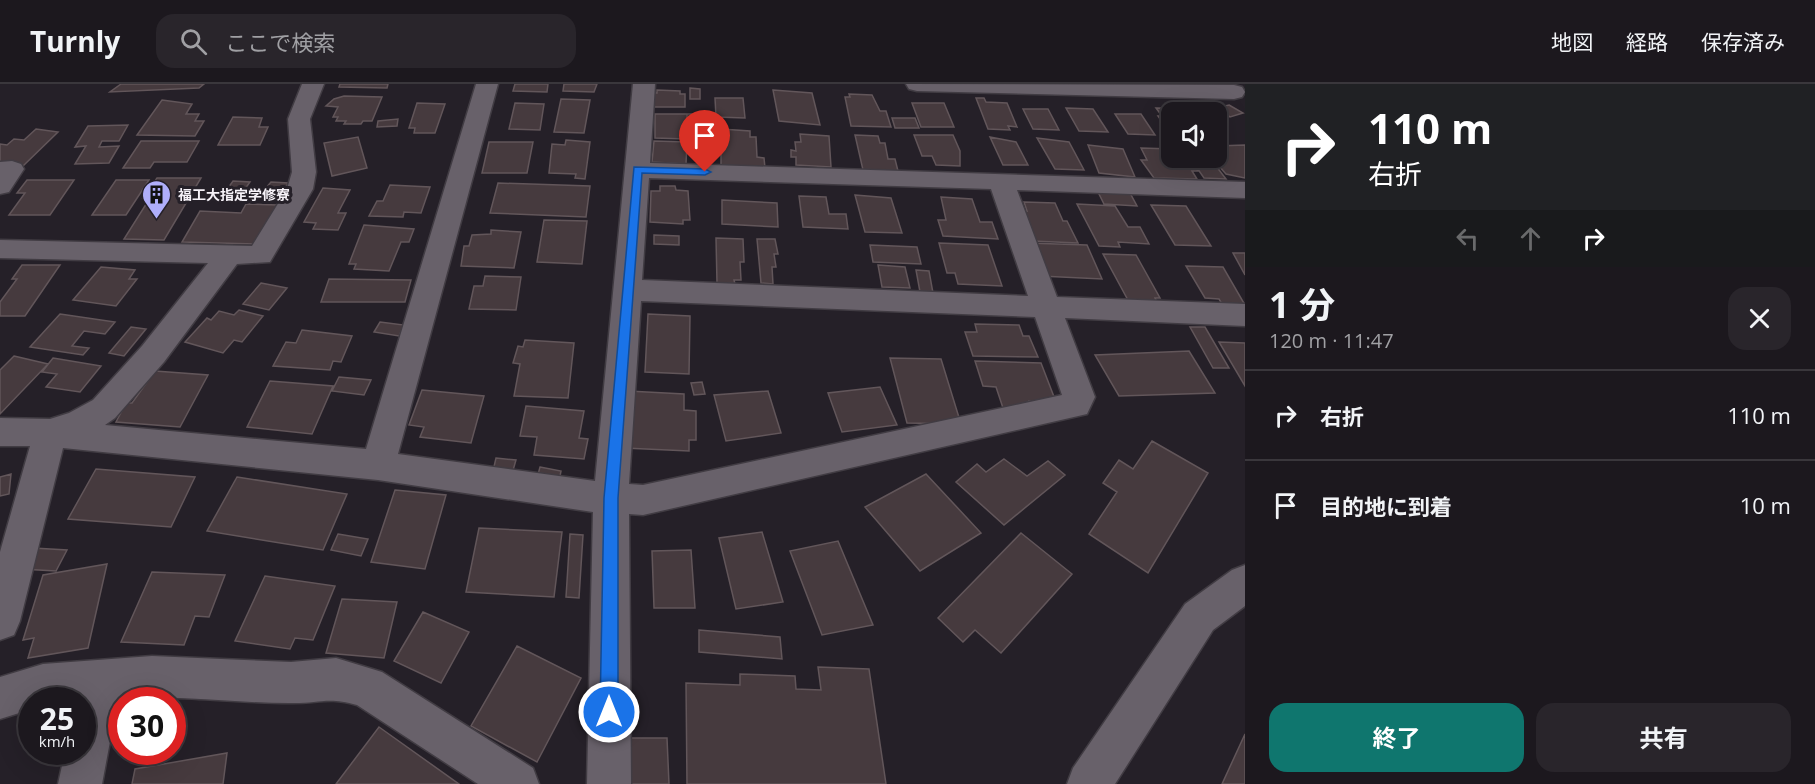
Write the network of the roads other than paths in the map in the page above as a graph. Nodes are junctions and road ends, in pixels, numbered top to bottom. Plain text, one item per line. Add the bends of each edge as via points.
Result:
1 (313, 84) edge
2 (487, 84) edge
3 (644, 84) edge
4 (916, 84) edge
5 (1233, 92) edge
6 (0, 170) edge
7 (637, 170) junction
8 (1001, 182) junction
9 (0, 186) edge
10 (1245, 190) edge
11 (0, 249) edge
12 (230, 254) junction
13 (628, 290) junction
14 (1047, 307) junction
15 (1245, 315) edge
16 (0, 432) edge
17 (50, 433) junction
18 (378, 465) junction
19 (611, 498) junction
20 (1245, 583) edge
21 (0, 621) edge
22 (101, 680) junction
23 (0, 698) edge
24 (80, 784) edge
25 (518, 784) edge
26 (609, 784) edge
27 (1089, 784) edge

1 - 12 street via 299,119 304,172 300,189 260,255
2 - 18 street
3 - 7 street
4 - 5 street
6 - 9 street via 12,170
7 - 8 street
7 - 13 street
8 - 10 street
8 - 14 street
11 - 12 street
12 - 17 street via 153,354 104,409 80,423
13 - 14 street
13 - 19 street
14 - 15 street
14 - 19 street via 1079,397 1076,405 643,500
16 - 17 street
17 - 18 street
17 - 21 street
18 - 19 street
19 - 26 street
20 - 27 street via 1199,617
22 - 23 street via 43,685
22 - 24 street
22 - 25 street via 152,676 291,683 336,678 367,687

